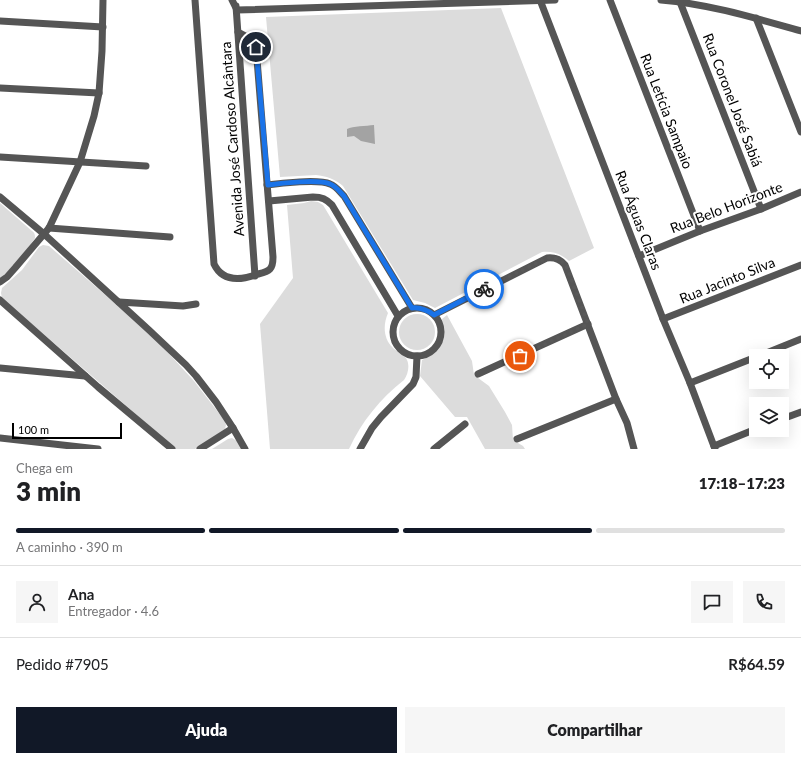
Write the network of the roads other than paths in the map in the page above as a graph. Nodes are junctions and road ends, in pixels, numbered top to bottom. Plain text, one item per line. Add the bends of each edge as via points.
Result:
1 (103, 0) edge
2 (195, 0) edge
3 (232, 0) edge
4 (236, 0) edge
5 (540, 0) edge
6 (555, 0) edge
7 (610, 0) edge
8 (660, 0) edge
9 (680, 2) junction
10 (237, 10) junction
11 (756, 18) junction
12 (0, 21) edge
13 (103, 27) junction
14 (801, 30) edge
15 (238, 32) junction
16 (0, 88) edge
17 (99, 93) junction
18 (801, 132) edge
19 (0, 157) edge
20 (80, 162) junction
21 (146, 166) dead end
22 (268, 185) junction
23 (801, 192) edge
24 (0, 197) edge
25 (269, 201) junction
26 (761, 209) junction
27 (47, 231) junction
28 (700, 231) junction
29 (170, 237) dead end
30 (639, 256) junction
31 (801, 265) edge
32 (255, 276) junction
33 (0, 282) edge
34 (0, 300) edge
35 (119, 302) junction
36 (196, 304) dead end
37 (412, 308) junction
38 (434, 315) junction
39 (398, 316) junction
40 (663, 319) junction
41 (588, 324) junction
42 (801, 340) edge
43 (777, 349) edge
44 (416, 356) junction
45 (749, 360) edge
46 (0, 368) edge
47 (478, 374) dead end
48 (85, 376) junction
49 (690, 384) junction
50 (616, 399) junction
51 (801, 412) edge
52 (789, 416) edge
53 (465, 424) dead end
54 (233, 428) junction
55 (749, 432) edge
56 (0, 438) edge
57 (517, 439) dead end
58 (46, 446) edge
59 (715, 447) edge
60 (98, 449) edge
61 (172, 449) edge
62 (200, 449) edge
63 (245, 449) edge
64 (360, 449) edge
65 (434, 449) edge
66 (634, 449) edge

1 - 13 street
2 - 32 street via 214,264 222,275 244,279
3 - 10 street
4 - 10 street, Avenida José Cardoso Alcântara
5 - 6 street
5 - 10 street
5 - 30 street, Rua Águas Claras
7 - 28 street, Rua Letícia Sampaio
8 - 9 street
9 - 11 street via 723,9
9 - 26 street, Rua Coronel José Sabiá
10 - 15 street, Avenida José Cardoso Alcântara
11 - 14 street
11 - 18 street
12 - 13 street
13 - 17 street
15 - 22 street via 251,39 256,47
15 - 32 street, Avenida José Cardoso Alcântara
16 - 17 street
17 - 20 street
19 - 20 street
20 - 21 street
20 - 27 street
22 - 25 street
22 - 37 street via 323,182 337,189 344,196
23 - 26 street, Rua Belo Horizonte
24 - 27 street
25 - 32 street via 272,264 270,268
25 - 39 street via 313,196 326,199
26 - 28 street, Rua Belo Horizonte
27 - 29 street
27 - 33 street
27 - 35 street
28 - 30 street, Rua Belo Horizonte
30 - 40 street, Rua Águas Claras
31 - 40 street, Rua Jacinto Silva
34 - 48 street
35 - 36 street via 183,306
35 - 54 street via 196,376
37 - 38 street via 428,310
37 - 39 street
38 - 41 street via 551,257 561,260 566,265
38 - 44 street via 441,330 437,345 424,355
39 - 44 street via 392,331 393,338 402,351
40 - 49 street, Rua Águas Claras
41 - 47 street
41 - 50 street
42 - 43 street
44 - 64 street via 414,384 381,417
45 - 49 street
46 - 48 street
48 - 61 street
49 - 59 street, Rua Águas Claras
50 - 57 street
50 - 66 street
51 - 52 street
53 - 65 street
54 - 62 street
54 - 63 street
55 - 59 street
56 - 58 street
58 - 60 street

